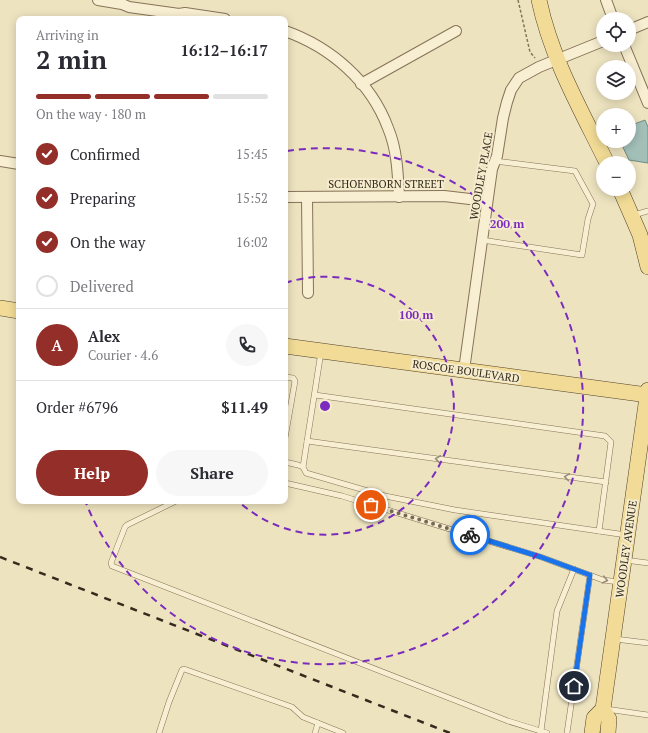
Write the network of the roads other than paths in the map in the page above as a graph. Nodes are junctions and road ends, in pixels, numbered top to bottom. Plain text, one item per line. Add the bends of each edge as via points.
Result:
1 (98, 0) edge
2 (540, 0) edge
3 (606, 0) edge
4 (610, 12) edge
5 (205, 16) edge
6 (648, 22) edge
7 (636, 27) edge
8 (288, 32) edge
9 (456, 32) dead end
10 (596, 44) edge
11 (627, 52) edge
12 (558, 60) junction
13 (362, 84) junction
14 (648, 103) edge
15 (604, 156) edge
16 (0, 161) edge
17 (495, 161) junction
18 (16, 164) edge
19 (623, 196) edge
20 (288, 197) edge
21 (307, 197) junction
22 (399, 197) junction
23 (487, 201) junction
24 (648, 211) edge
25 (633, 216) junction
26 (482, 240) junction
27 (648, 267) edge
28 (308, 293) dead end
29 (0, 308) edge
30 (16, 311) edge
31 (288, 346) edge
32 (321, 351) junction
33 (464, 370) junction
34 (288, 377) edge
35 (648, 393) edge
36 (315, 395) junction
37 (288, 421) edge
38 (307, 441) junction
39 (288, 462) edge
40 (303, 467) junction
41 (606, 482) junction
42 (288, 484) edge
43 (170, 504) edge
44 (599, 531) junction
45 (628, 535) junction
46 (625, 560) junction
47 (648, 564) edge
48 (574, 569) junction
49 (590, 575) junction
50 (622, 582) junction
51 (614, 639) junction
52 (648, 643) edge
53 (603, 709) junction
54 (648, 715) edge
55 (318, 723) junction
56 (541, 731) junction
57 (159, 733) edge
58 (315, 733) edge
59 (343, 733) edge
60 (547, 733) edge
61 (567, 733) edge
62 (592, 733) edge
63 (608, 733) edge

1 - 5 street via 130,7
2 - 12 main road via 549,40
3 - 4 street
6 - 7 street
8 - 13 street via 305,38 334,56
9 - 13 street
10 - 12 street, WOODLEY PLACE
11 - 14 street
12 - 15 main road
12 - 17 street, WOODLEY PLACE via 519,78 511,90
13 - 22 street via 389,128
16 - 18 street
17 - 23 street, WOODLEY PLACE
17 - 26 lane via 576,171 593,204 582,255
19 - 25 main road
20 - 21 street, SCHOENBORN STREET
21 - 22 street, SCHOENBORN STREET
21 - 28 street
22 - 23 street, SCHOENBORN STREET via 444,196
23 - 26 street, WOODLEY PLACE
24 - 25 lane
25 - 27 main road
26 - 33 street, WOODLEY PLACE
29 - 30 main road
31 - 32 main road, ROSCOE BOULEVARD
32 - 33 main road, ROSCOE BOULEVARD
32 - 36 lane
33 - 35 main road, ROSCOE BOULEVARD
34 - 37 lane via 295,381
35 - 45 main road, WOODLEY AVENUE
36 - 38 lane
36 - 41 lane via 605,436 611,442
38 - 40 lane
41 -> 38 lane
39 - 40 lane
40 - 44 lane via 306,473 385,496 455,510
41 - 44 lane
42 - 48 lane via 342,496
43 - 56 lane via 124,527 112,566 500,718
44 - 45 lane
45 - 46 main road, WOODLEY AVENUE
46 - 47 lane
46 - 50 main road, WOODLEY AVENUE
48 - 49 lane
48 - 56 lane via 557,611
49 -> 50 lane
49 - 61 lane
50 - 51 main road, WOODLEY AVENUE
51 - 52 lane
51 - 53 main road, WOODLEY AVENUE
53 - 54 lane
53 - 62 main road, WOODLEY AVENUE via 594,718
53 - 63 main road, WOODLEY AVENUE via 610,719
55 - 57 lane via 302,717 292,708 184,669
55 - 58 lane
55 - 59 lane
56 - 60 lane

